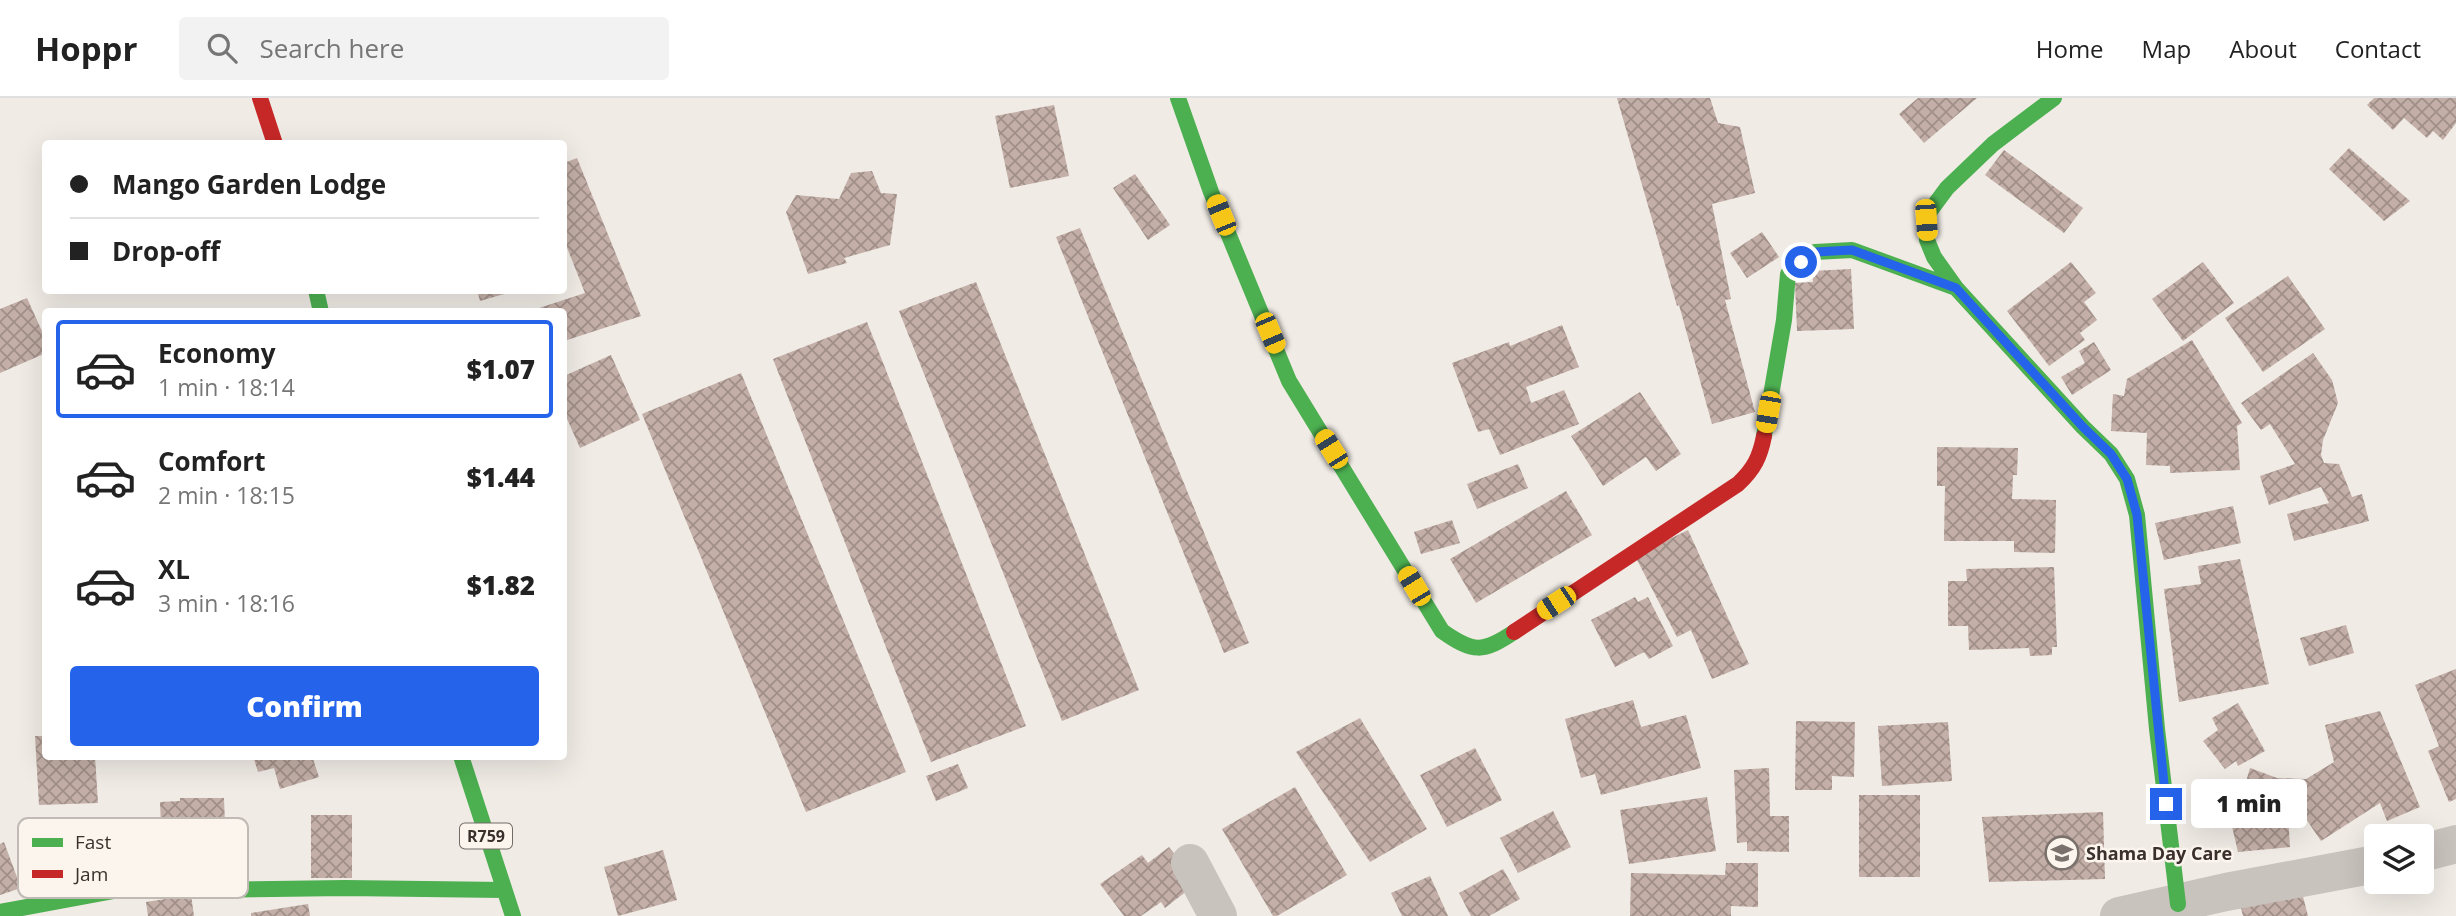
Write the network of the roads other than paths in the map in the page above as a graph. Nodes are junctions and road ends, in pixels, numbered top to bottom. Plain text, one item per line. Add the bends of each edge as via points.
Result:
1 (260, 98) edge
2 (1178, 98) edge
3 (2054, 98) edge
4 (274, 140) edge
5 (1956, 288) junction
6 (462, 760) edge
7 (2456, 844) edge
8 (2434, 850) edge
9 (1190, 863) dead end
10 (2364, 867) edge
11 (248, 889) edge
12 (504, 890) junction
13 (76, 898) edge
14 (2178, 904) junction
15 (2230, 904) edge
16 (0, 912) edge
17 (513, 916) edge
18 (1218, 916) edge
19 (2119, 916) edge

1 - 4 street
2 - 5 street via 1211,192 1289,381 1442,631 1464,646 1493,646 1751,472 1760,458 1788,274 1815,252 1852,250
3 - 5 street via 2001,137 1939,195 1926,220 1928,247
5 - 14 street via 2111,454 2127,479 2137,515
6 - 12 street, R759
7 - 8 street
9 - 18 street
10 - 15 street
11 - 12 street
12 - 17 street, R759
13 - 16 street
14 - 15 street
14 - 19 street

